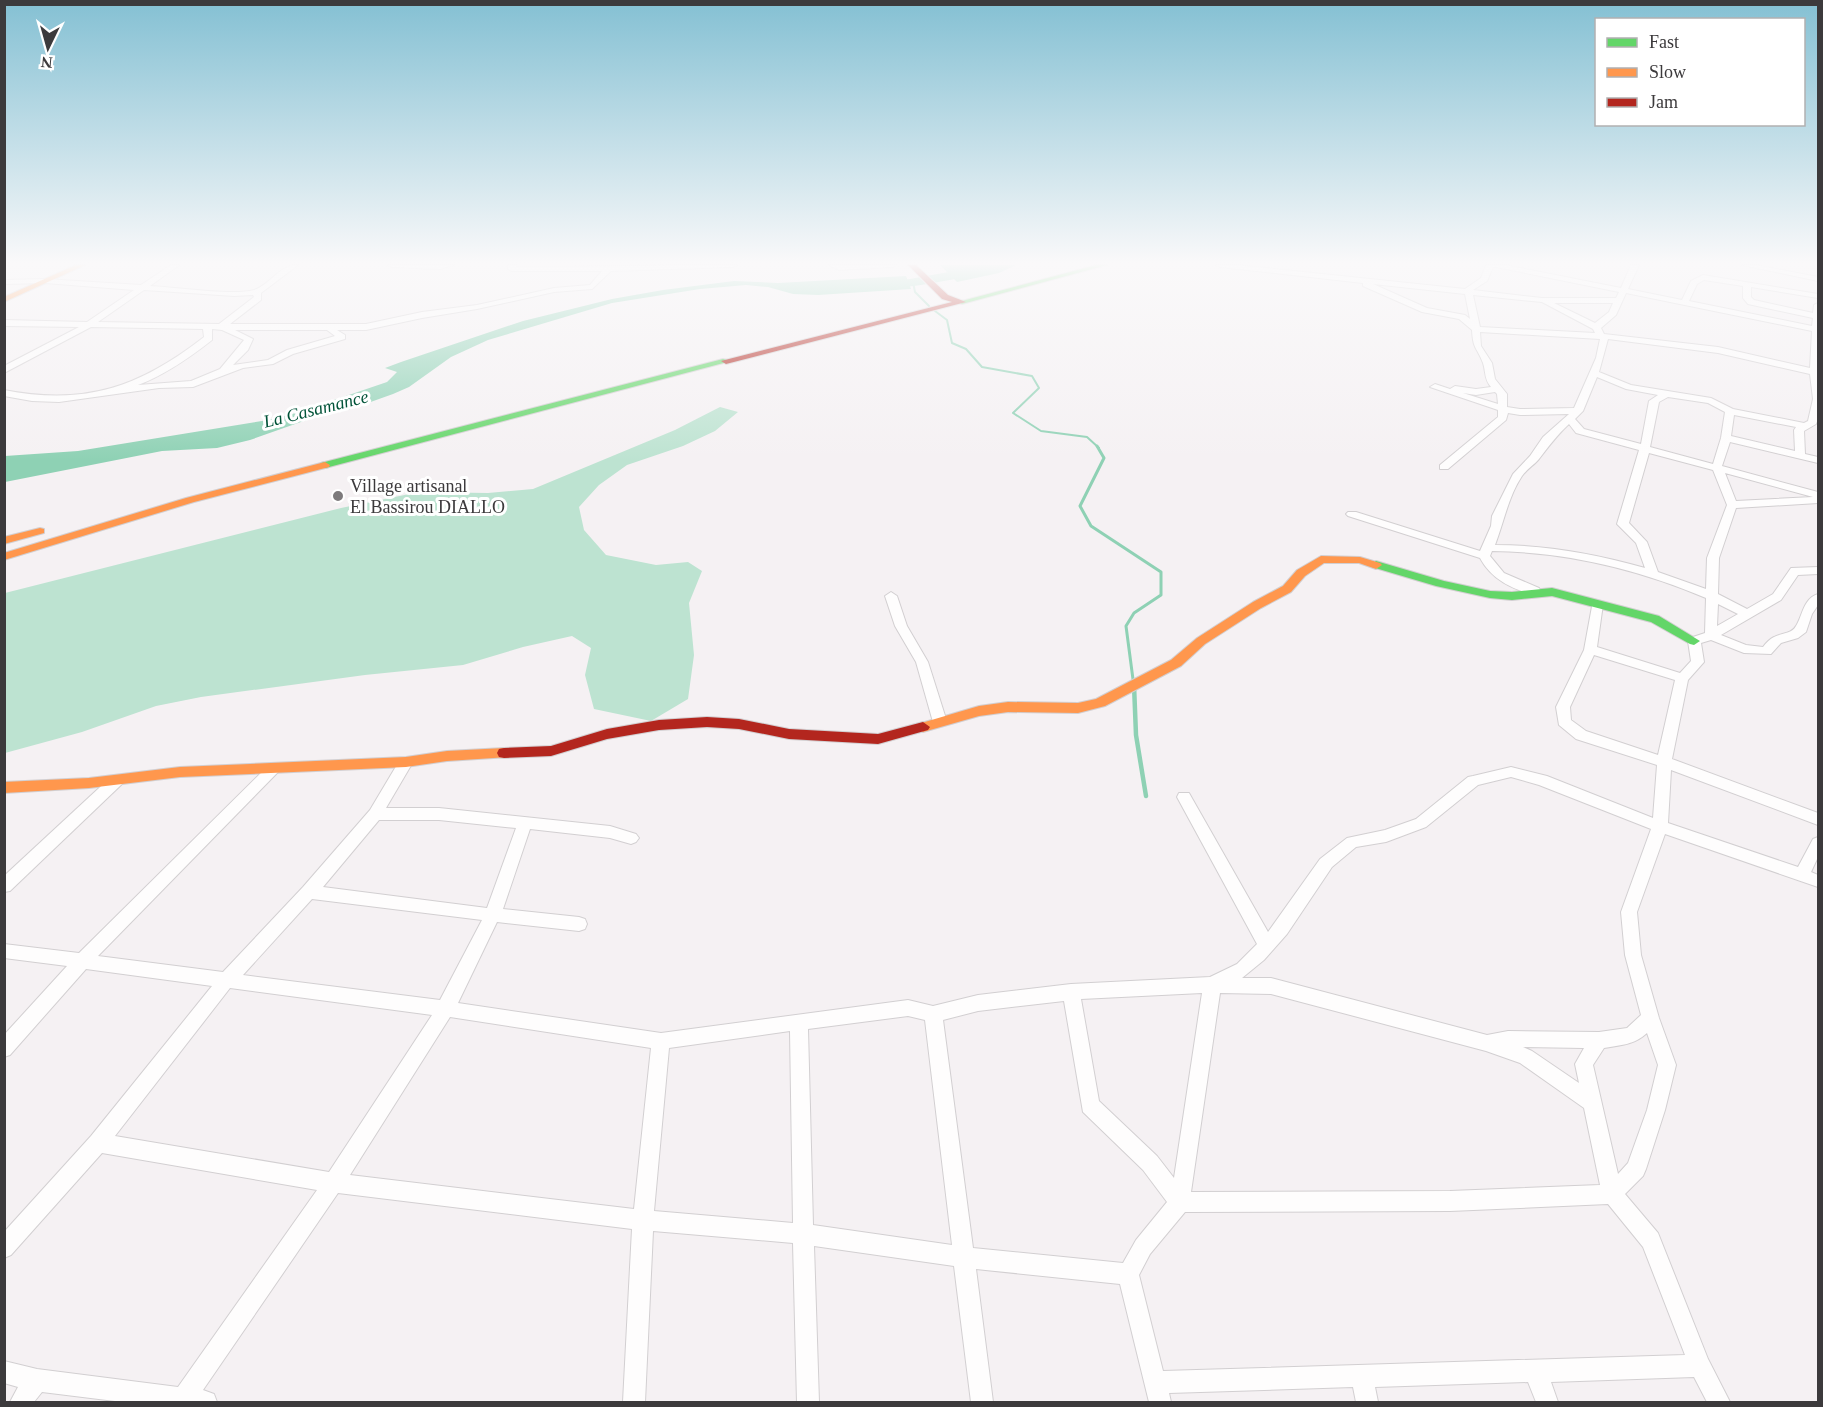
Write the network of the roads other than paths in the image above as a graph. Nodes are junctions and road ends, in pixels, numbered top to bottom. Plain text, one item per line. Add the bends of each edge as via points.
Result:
1 (78, 331) edge
2 (208, 331) edge
3 (230, 331) edge
4 (333, 331) edge
5 (363, 331) edge
6 (829, 331) edge
7 (1476, 331) edge
8 (1527, 331) edge
9 (1596, 331) edge
10 (1816, 331) edge
11 (1600, 333) junction
12 (342, 337) junction
13 (4, 370) edge
14 (224, 370) junction
15 (1594, 372) junction
16 (1816, 373) edge
17 (1629, 387) junction
18 (1495, 389) junction
19 (119, 391) junction
20 (4, 393) edge
21 (1666, 394) junction
22 (1818, 399) edge
23 (1654, 401) junction
24 (1503, 410) junction
25 (1730, 411) junction
26 (1575, 415) junction
27 (1812, 424) edge
28 (1726, 438) junction
29 (394, 446) junction
30 (1644, 448) junction
31 (1800, 456) junction
32 (1818, 460) edge
33 (1443, 467) dead end
34 (1717, 467) junction
35 (1818, 495) edge
36 (1818, 500) edge
37 (1732, 505) junction
38 (1352, 514) dead end
39 (4, 541) edge
40 (1486, 552) junction
41 (4, 557) edge
42 (1818, 571) edge
43 (1654, 576) junction
44 (1535, 591) junction
45 (1713, 595) junction
46 (891, 596) dead end
47 (1818, 598) edge
48 (1597, 604) junction
49 (1746, 613) junction
50 (1711, 635) junction
51 (1694, 641) junction
52 (1590, 650) junction
53 (1682, 678) junction
54 (940, 722) junction
55 (406, 762) junction
56 (1664, 762) junction
57 (274, 769) junction
58 (117, 780) junction
59 (4, 788) edge
60 (1184, 797) dead end
61 (375, 814) junction
62 (1818, 819) edge
63 (524, 825) junction
64 (1660, 826) junction
65 (631, 838) dead end
66 (1818, 843) edge
67 (1802, 874) junction
68 (1818, 881) edge
69 (4, 886) edge
70 (309, 892) junction
71 (492, 915) junction
72 (579, 924) dead end
73 (1266, 944) junction
74 (4, 951) edge
75 (82, 961) junction
76 (225, 982) junction
77 (1212, 985) junction
78 (1071, 992) junction
79 (446, 1009) junction
80 (933, 1014) junction
81 (1650, 1018) junction
82 (799, 1021) junction
83 (1599, 1040) junction
84 (661, 1041) junction
85 (1485, 1043) junction
86 (4, 1049) edge
87 (1591, 1102) junction
88 (98, 1143) junction
89 (334, 1183) junction
90 (1612, 1194) junction
91 (1180, 1202) junction
92 (643, 1220) junction
93 (804, 1234) junction
94 (4, 1248) edge
95 (962, 1257) junction
96 (1128, 1274) junction
97 (1700, 1366) junction
98 (1535, 1370) junction
99 (4, 1372) edge
100 (1361, 1376) junction
101 (37, 1380) junction
102 (1157, 1392) edge
103 (191, 1401) edge
104 (21, 1402) edge
105 (634, 1402) edge
106 (808, 1402) edge
107 (981, 1402) edge
108 (1367, 1402) edge
109 (1547, 1402) edge
110 (1719, 1402) edge

1 - 13 street
2 - 19 street via 209,338 180,362
3 - 14 street via 249,339
4 - 12 street
5 - 12 street
6 - 29 main road
7 - 18 street
8 - 11 street
9 - 11 street
10 - 16 street
11 - 15 street via 1600,358
11 - 16 street via 1718,350
12 - 14 street via 270,362
14 - 19 street via 193,384
15 - 17 street
15 - 26 street
16 - 22 street
17 - 21 street
17 - 23 street
18 - 24 street via 1502,394
18 - 24 street via 1476,392 1435,387
19 - 20 street via 68,400
21 - 23 street
21 - 25 street via 1711,401
22 - 27 street
23 - 30 street
24 - 26 street
24 - 33 street via 1500,422
25 - 27 street
25 - 28 street
26 - 30 street via 1580,431
26 - 40 street via 1547,439 1518,474
27 - 31 street via 1799,430
28 - 31 street
28 - 34 street
29 - 39 main road via 325,458
29 - 41 main road via 190,500
30 - 34 street
30 - 43 street via 1623,525 1641,542
31 - 32 street
34 - 35 street
34 - 37 street
36 - 37 street
37 - 45 street via 1713,558
38 - 40 street
40 - 43 street via 1540,549 1591,557
40 - 44 street via 1491,569 1508,582
42 - 49 street via 1796,571 1777,597
43 - 45 street
44 - 48 main road
44 - 54 main road via 1508,596 1454,587 1360,560 1321,559 1287,589 1202,641 1176,663 1100,703 1078,708 1008,707
45 - 49 street
45 - 50 street
46 - 54 street via 901,626 922,662
47 - 50 street via 1806,613 1802,629 1777,640 1766,651 1744,650
48 - 51 main road via 1655,619
48 - 52 street
49 - 50 street
50 - 51 street
51 - 53 street via 1698,662
52 - 53 street
52 - 56 street via 1563,707 1564,722 1581,735
53 - 56 street
54 - 55 main road via 903,734 867,739 789,734 739,724 658,725 607,734 551,751 458,755
55 - 57 main road
55 - 61 street
56 - 62 street
56 - 64 street
57 - 58 main road via 180,772
57 - 75 street
58 - 59 main road
58 - 69 street
60 - 73 street
61 - 63 street via 439,814
61 - 70 street
63 - 65 street via 610,832
63 - 71 street
64 - 67 street
64 - 73 street via 1569,789 1511,772 1473,781 1420,824 1352,842 1326,863 1281,929
64 - 81 street via 1629,912 1632,955
66 - 67 street
67 - 68 street
70 - 71 street
70 - 76 street
71 - 72 street
71 - 79 street
73 - 77 street via 1243,969
74 - 75 street
75 - 76 street
75 - 86 street
76 - 79 street
76 - 88 street
77 - 78 street
77 - 85 street via 1271,986
77 - 91 street
78 - 80 street via 978,1003
78 - 91 street via 1090,1106 1150,1163
79 - 84 street
79 - 89 street
80 - 82 street via 908,1008
80 - 95 street
81 - 83 street via 1631,1036
81 - 90 street via 1667,1065 1636,1169
82 - 84 street
82 - 93 street
83 - 85 street via 1508,1039
83 - 87 street via 1584,1064
84 - 92 street
85 - 87 street via 1526,1057
87 - 90 street
88 - 89 street
88 - 94 street
89 - 92 street
89 - 103 street
90 - 91 street
90 - 97 street via 1651,1240
91 - 96 street via 1143,1247
92 - 93 street
92 - 105 street
93 - 95 street
93 - 106 street
95 - 96 street
95 - 107 street
96 - 102 street
97 - 98 street
97 - 110 street
98 - 100 street
98 - 109 street
99 - 101 street
100 - 102 street
100 - 108 street
101 - 103 street
101 - 104 street

